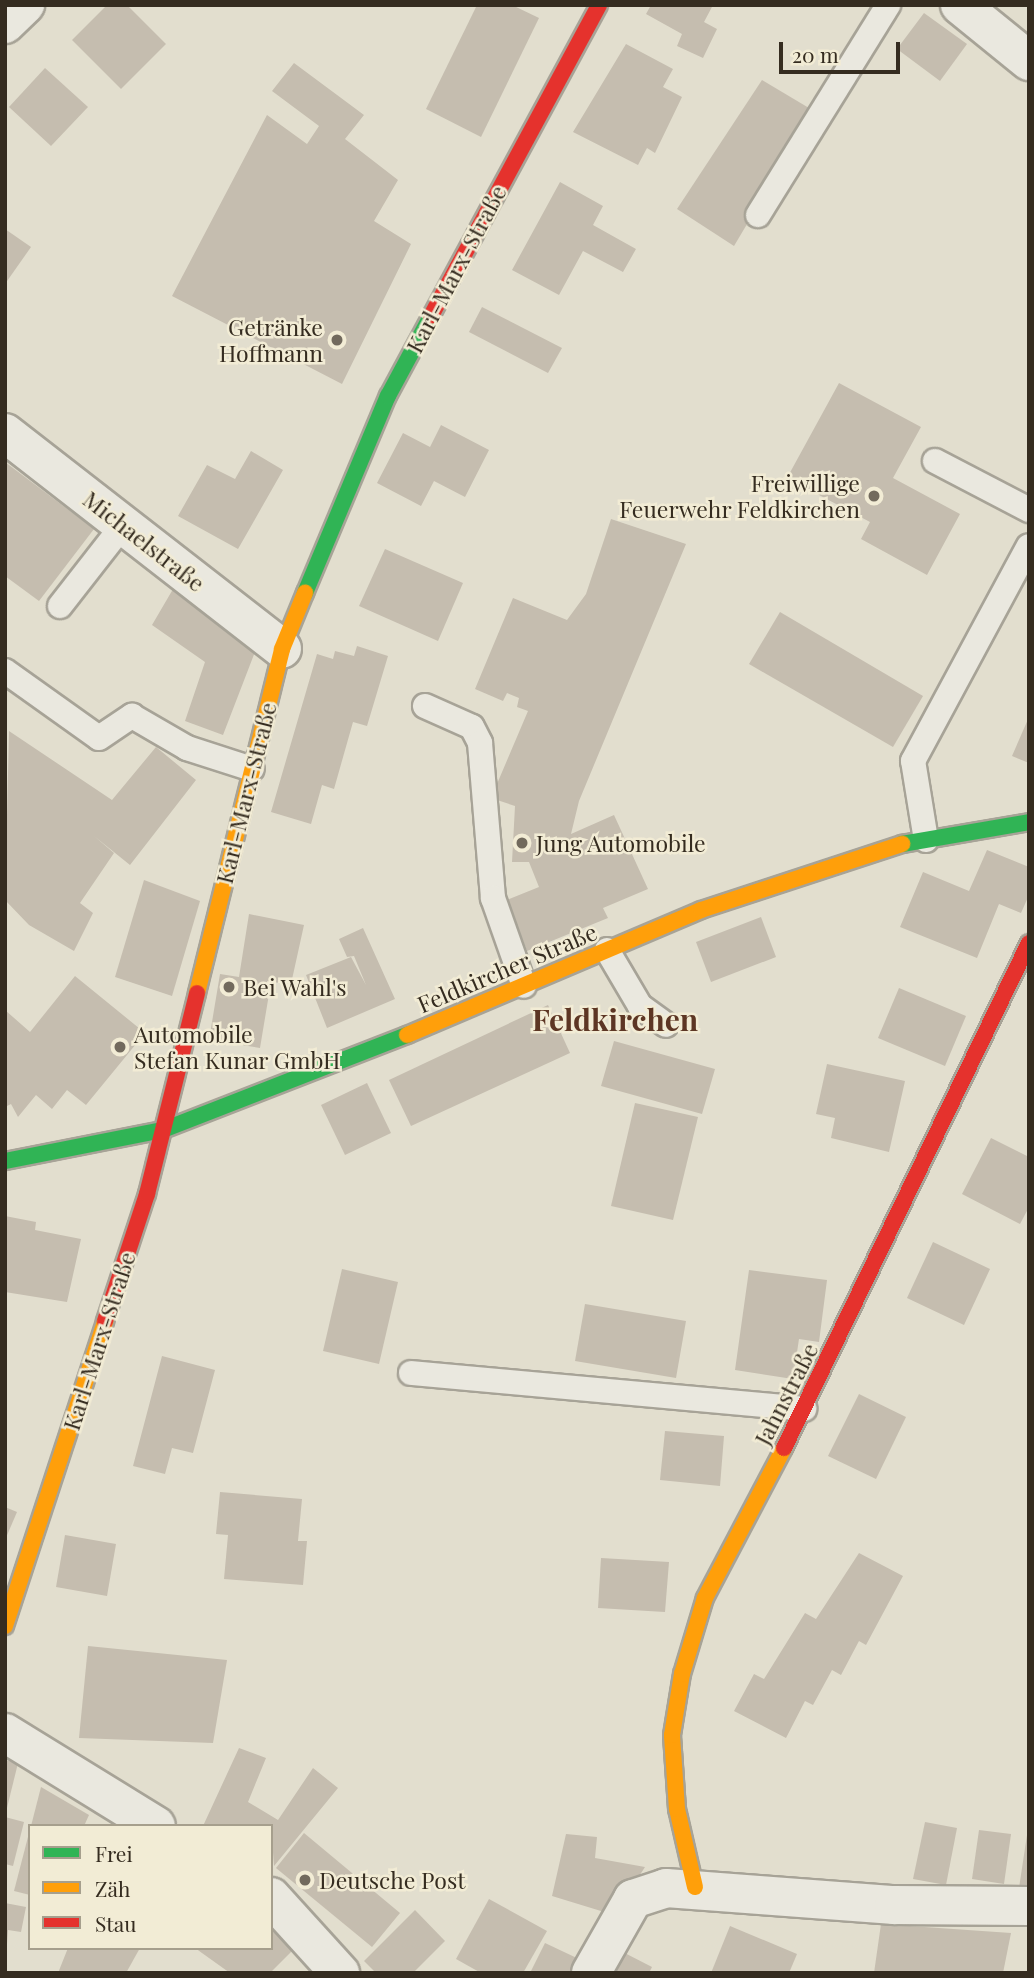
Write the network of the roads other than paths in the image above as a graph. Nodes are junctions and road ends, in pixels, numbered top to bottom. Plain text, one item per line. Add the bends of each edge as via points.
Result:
1 (25, 5) edge
2 (599, 5) edge
3 (888, 5) edge
4 (960, 5) edge
5 (5, 24) edge
6 (1029, 61) edge
7 (758, 215) dead end
8 (5, 433) edge
9 (934, 461) dead end
10 (1029, 510) edge
11 (122, 525) junction
12 (1029, 547) edge
13 (60, 607) dead end
14 (282, 649) junction
15 (5, 671) edge
16 (425, 706) dead end
17 (252, 769) junction
18 (1029, 822) edge
19 (926, 840) junction
20 (1029, 943) edge
21 (607, 950) junction
22 (523, 986) junction
23 (666, 1025) dead end
24 (163, 1130) junction
25 (5, 1161) edge
26 (411, 1373) dead end
27 (804, 1409) junction
28 (8, 1606) edge
29 (5, 1732) edge
30 (153, 1824) edge
31 (695, 1887) junction
32 (273, 1898) edge
33 (1029, 1906) edge
34 (340, 1973) edge
35 (591, 1973) edge

1 - 5 street
2 - 14 street, Karl-Marx-Straße via 388,396
3 - 7 lane
4 - 6 street
8 - 11 street, Michaelstraße
9 - 10 lane
11 - 13 lane
11 - 14 street, Michaelstraße
12 - 19 lane via 913,761
14 - 17 street, Karl-Marx-Straße
15 - 17 lane via 99,738 132,716 187,748
16 - 22 lane via 472,727 480,743 493,898
17 - 24 street, Karl-Marx-Straße
18 - 19 street, Feldkircher Straße
19 - 21 street, Feldkircher Straße via 701,910
20 - 27 street, Jahnstraße
21 - 22 street, Feldkircher Straße
21 - 23 lane via 640,1006
22 - 24 street, Feldkircher Straße via 328,1069
24 - 25 street, Feldkircher Straße
24 - 28 street, Karl-Marx-Straße via 148,1194
26 - 27 lane
27 - 31 street, Jahnstraße via 705,1598 682,1674 672,1735 677,1809
29 - 30 street
31 - 33 street via 755,1899
31 - 35 street via 666,1888 633,1899
32 - 34 street

